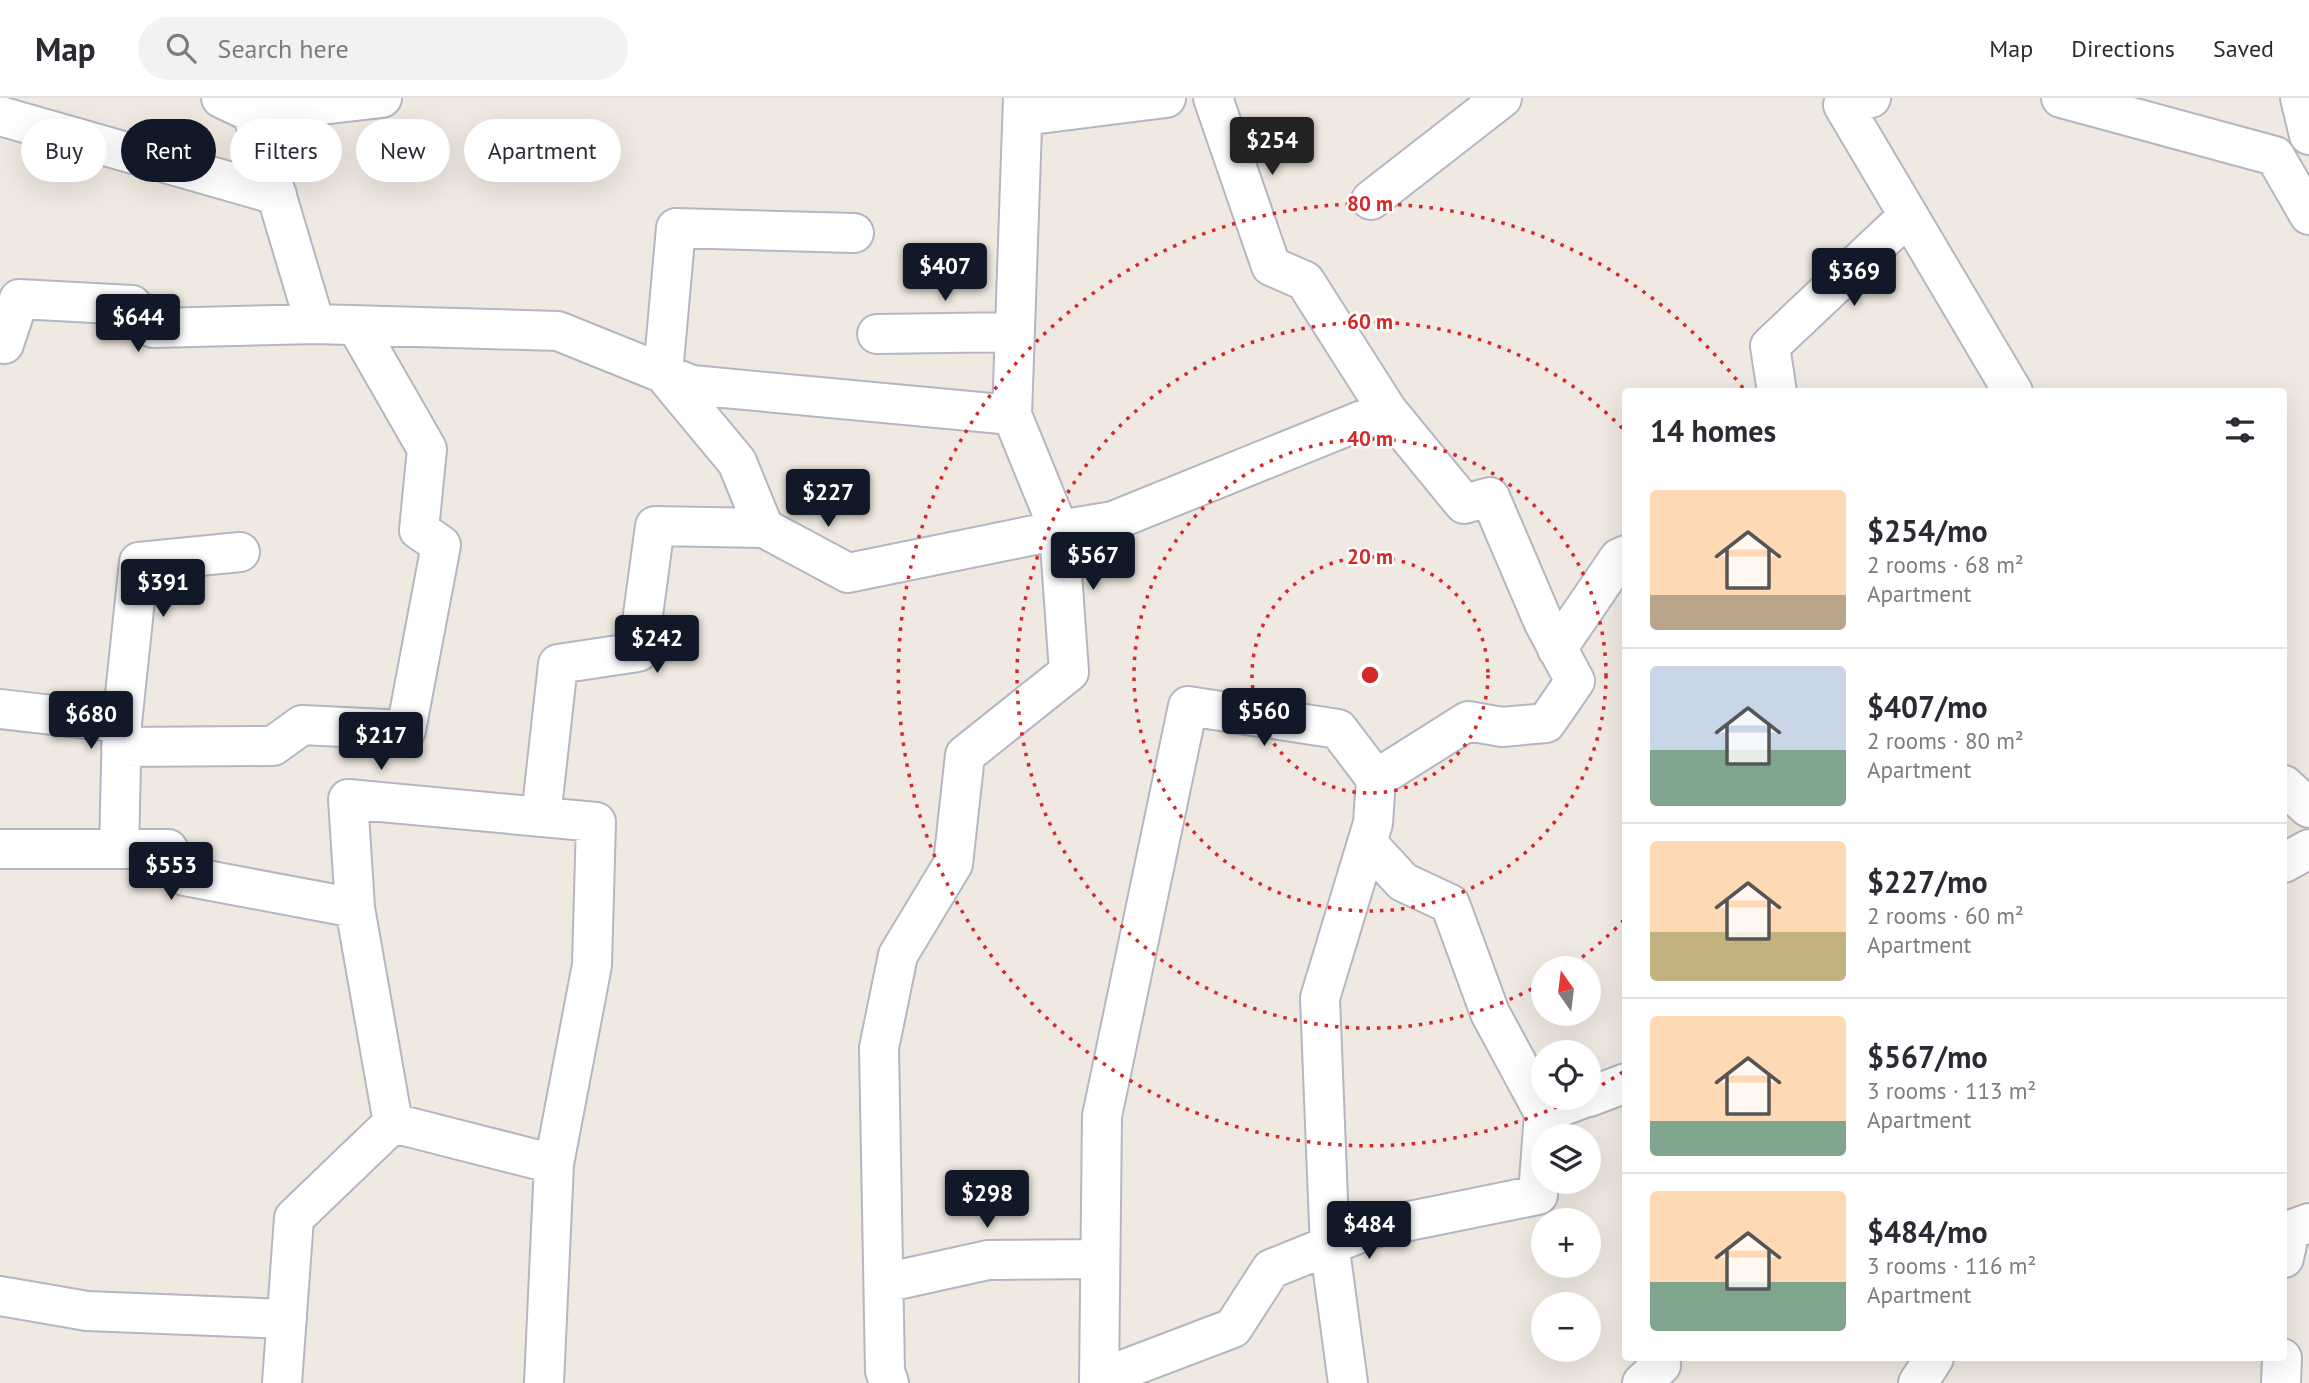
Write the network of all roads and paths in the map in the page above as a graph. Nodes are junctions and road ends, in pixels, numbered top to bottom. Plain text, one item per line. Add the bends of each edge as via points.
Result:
1 (382, 98) edge
2 (1166, 98) edge
3 (1213, 98) edge
4 (1502, 98) edge
5 (2061, 98) edge
6 (2300, 98) edge
7 (1851, 100) edge
8 (236, 106) edge
9 (1023, 107) edge
10 (0, 116) edge
11 (2309, 135) edge
12 (276, 195) junction
13 (2304, 197) edge
14 (1371, 200) dead end
15 (1908, 216) junction
16 (854, 233) dead end
17 (315, 324) junction
18 (356, 325) junction
19 (1015, 332) junction
20 (877, 334) dead end
21 (0, 343) edge
22 (663, 373) junction
23 (1776, 388) edge
24 (2011, 388) edge
25 (1387, 410) junction
26 (1012, 415) junction
27 (764, 528) junction
28 (1059, 530) junction
29 (240, 552) dead end
30 (1622, 557) edge
31 (1557, 649) junction
32 (0, 709) edge
33 (121, 735) junction
34 (1376, 779) junction
35 (2287, 788) edge
36 (2309, 808) edge
37 (541, 817) junction
38 (1367, 843) junction
39 (0, 849) edge
40 (119, 849) junction
41 (2309, 849) edge
42 (2287, 861) edge
43 (355, 908) junction
44 (1622, 1084) edge
45 (1601, 1092) edge
46 (1552, 1110) edge
47 (1544, 1113) junction
48 (393, 1123) junction
49 (554, 1164) junction
50 (1330, 1245) junction
51 (1100, 1259) junction
52 (884, 1283) junction
53 (0, 1296) edge
54 (287, 1319) junction
55 (1932, 1361) edge
56 (2282, 1361) edge
57 (1099, 1381) edge
58 (282, 1383) edge
59 (544, 1383) edge
60 (889, 1383) edge
61 (1348, 1383) edge
62 (1918, 1383) edge
63 (2281, 1383) edge

1 - 8 street
2 - 9 street
3 - 25 street via 1271,266 1305,281
4 - 14 street
5 - 13 street via 2275,156
6 - 11 street
7 - 15 street
8 - 12 street
9 - 19 street
10 - 12 street
12 - 17 street
15 - 23 street via 1770,346
15 - 24 street
16 - 22 street via 676,228
17 - 18 street
17 - 21 street via 153,328 132,305 19,299 4,344
18 - 22 street via 558,331
18 - 33 street via 427,449 419,530 441,545 406,730 302,725 273,746
19 - 20 street
19 - 26 street
22 - 26 street via 692,385
22 - 27 street via 737,462
25 - 28 street via 1113,521
25 - 31 street via 1464,504 1490,497
26 - 28 street
27 - 28 street via 848,573
27 - 37 street via 655,526 638,652 558,664
28 - 52 street via 1069,672 965,755 953,864 898,955 879,1048
29 - 33 street via 139,562
30 - 31 street
31 - 34 street via 1575,681 1546,723 1502,727 1468,721
32 - 33 street
33 - 40 street
34 - 38 street
34 - 51 street via 1338,729 1188,706 1102,1116
35 - 36 street
37 - 43 street via 348,799
37 - 49 street via 596,822 592,965
38 - 47 street via 1403,882 1450,904 1490,1013
38 - 50 street via 1320,998
39 - 40 street
40 - 43 street via 168,849 186,876
41 - 42 street
43 - 48 street
44 - 45 street
46 - 47 street
47 - 50 street via 1538,1195 1370,1229
48 - 49 street
48 - 54 street via 294,1218
49 - 59 street
50 - 57 street via 1271,1269 1233,1328
50 - 61 street
51 - 52 street via 988,1260
51 - 57 street
52 - 60 street
53 - 54 street via 87,1311
54 - 58 street
55 - 62 street
56 - 63 street

